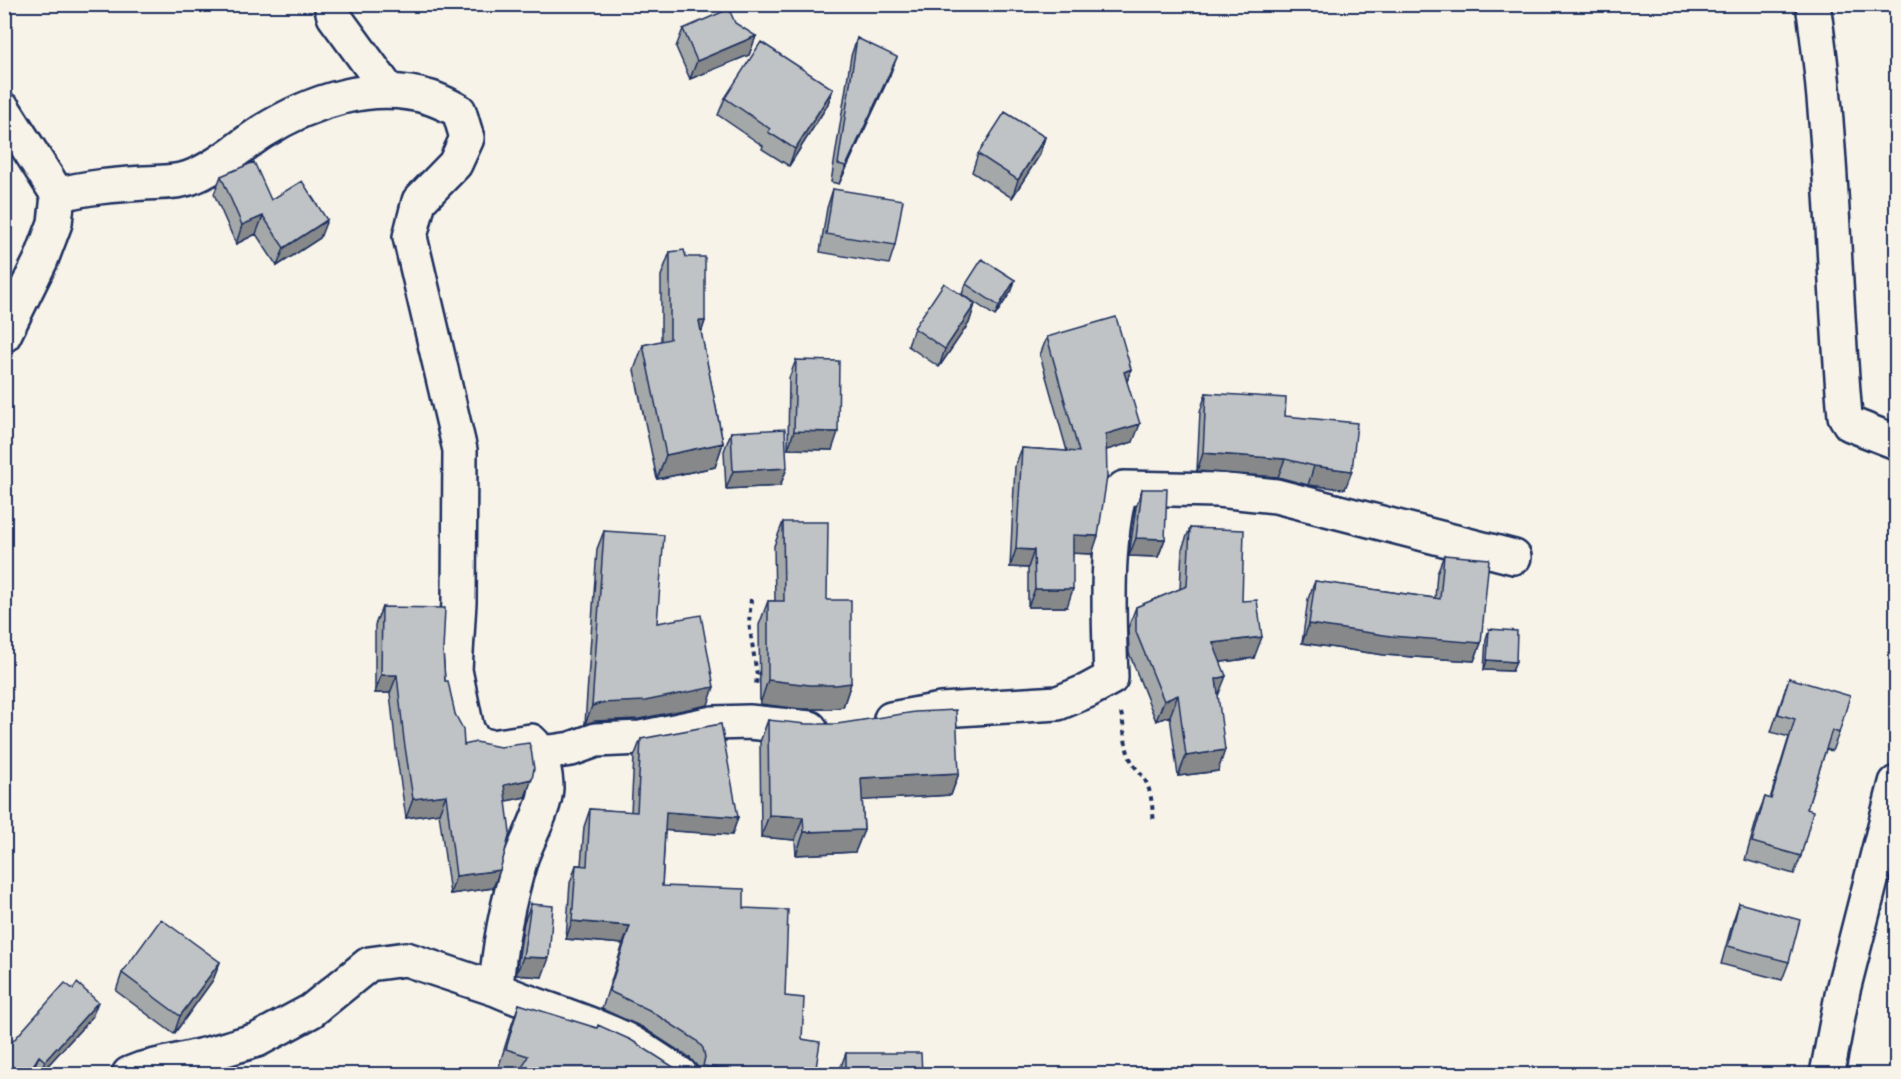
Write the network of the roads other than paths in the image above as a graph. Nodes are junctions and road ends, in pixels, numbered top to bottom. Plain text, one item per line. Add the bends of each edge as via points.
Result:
1 (331, 4) edge
2 (1813, 4) edge
3 (388, 90) junction
4 (4, 110) edge
5 (50, 182) junction
6 (4, 335) edge
7 (1896, 442) edge
8 (1514, 557) dead end
9 (539, 751) junction
10 (1896, 783) edge
11 (496, 989) junction
12 (129, 1074) edge
13 (680, 1074) edge
14 (1827, 1074) edge

1 - 3 street via 334,16
2 - 7 street via 1845,416 1850,424
3 - 5 street via 324,101 188,178 76,190
3 - 9 street via 431,98 459,111 467,138 455,164 419,201 410,237 460,450 455,670 467,729 475,743 491,747 531,741
4 - 5 street
5 - 6 street via 55,223
8 - 9 street via 1276,496 1124,488 1120,491 1113,526 1111,678 1087,691 1058,703 941,710 853,724 800,728 749,722 713,723 641,738 596,740 571,749
9 - 11 street via 546,789 521,857 505,921
10 - 14 street via 1843,990
11 - 12 street via 405,959 369,964 311,1011 257,1040
11 - 13 street via 624,1039

